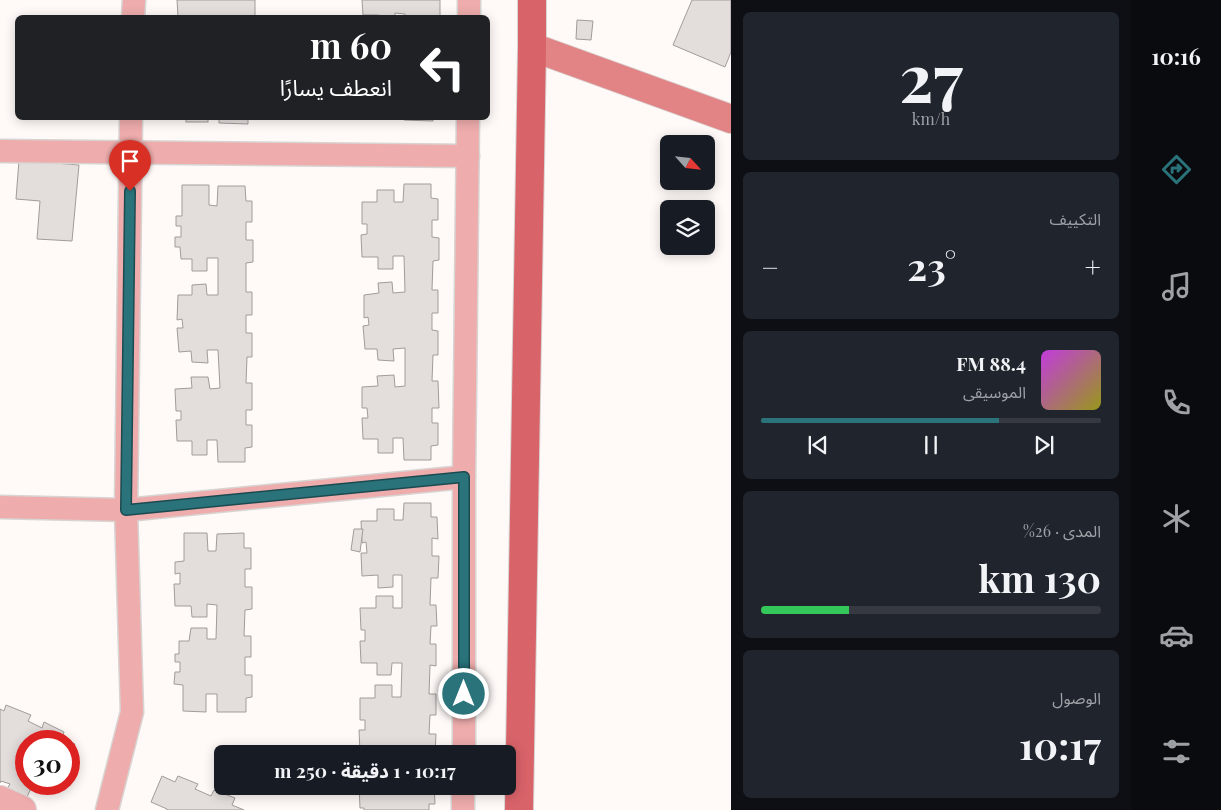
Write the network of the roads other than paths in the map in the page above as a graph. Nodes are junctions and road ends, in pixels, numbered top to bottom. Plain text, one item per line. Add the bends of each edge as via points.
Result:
1 (134, 0) edge
2 (469, 0) edge
3 (532, 0) edge
4 (133, 15) edge
5 (469, 15) edge
6 (532, 47) junction
7 (731, 119) edge
8 (131, 120) edge
9 (468, 120) edge
10 (0, 151) edge
11 (130, 152) junction
12 (468, 156) junction
13 (464, 477) junction
14 (0, 507) edge
15 (126, 510) junction
16 (464, 745) edge
17 (464, 795) edge
18 (0, 800) edge
19 (22, 810) edge
20 (107, 810) edge
21 (463, 810) edge
22 (518, 810) edge

1 - 4 street
2 - 5 street
3 - 6 main road
6 - 7 main road
6 - 22 main road
8 - 11 street
9 - 12 street
10 - 11 street
11 - 12 street
11 - 15 street
12 - 13 street
13 - 15 street
13 - 16 street
14 - 15 street
15 - 20 street via 132,712
17 - 21 street
18 - 19 street

